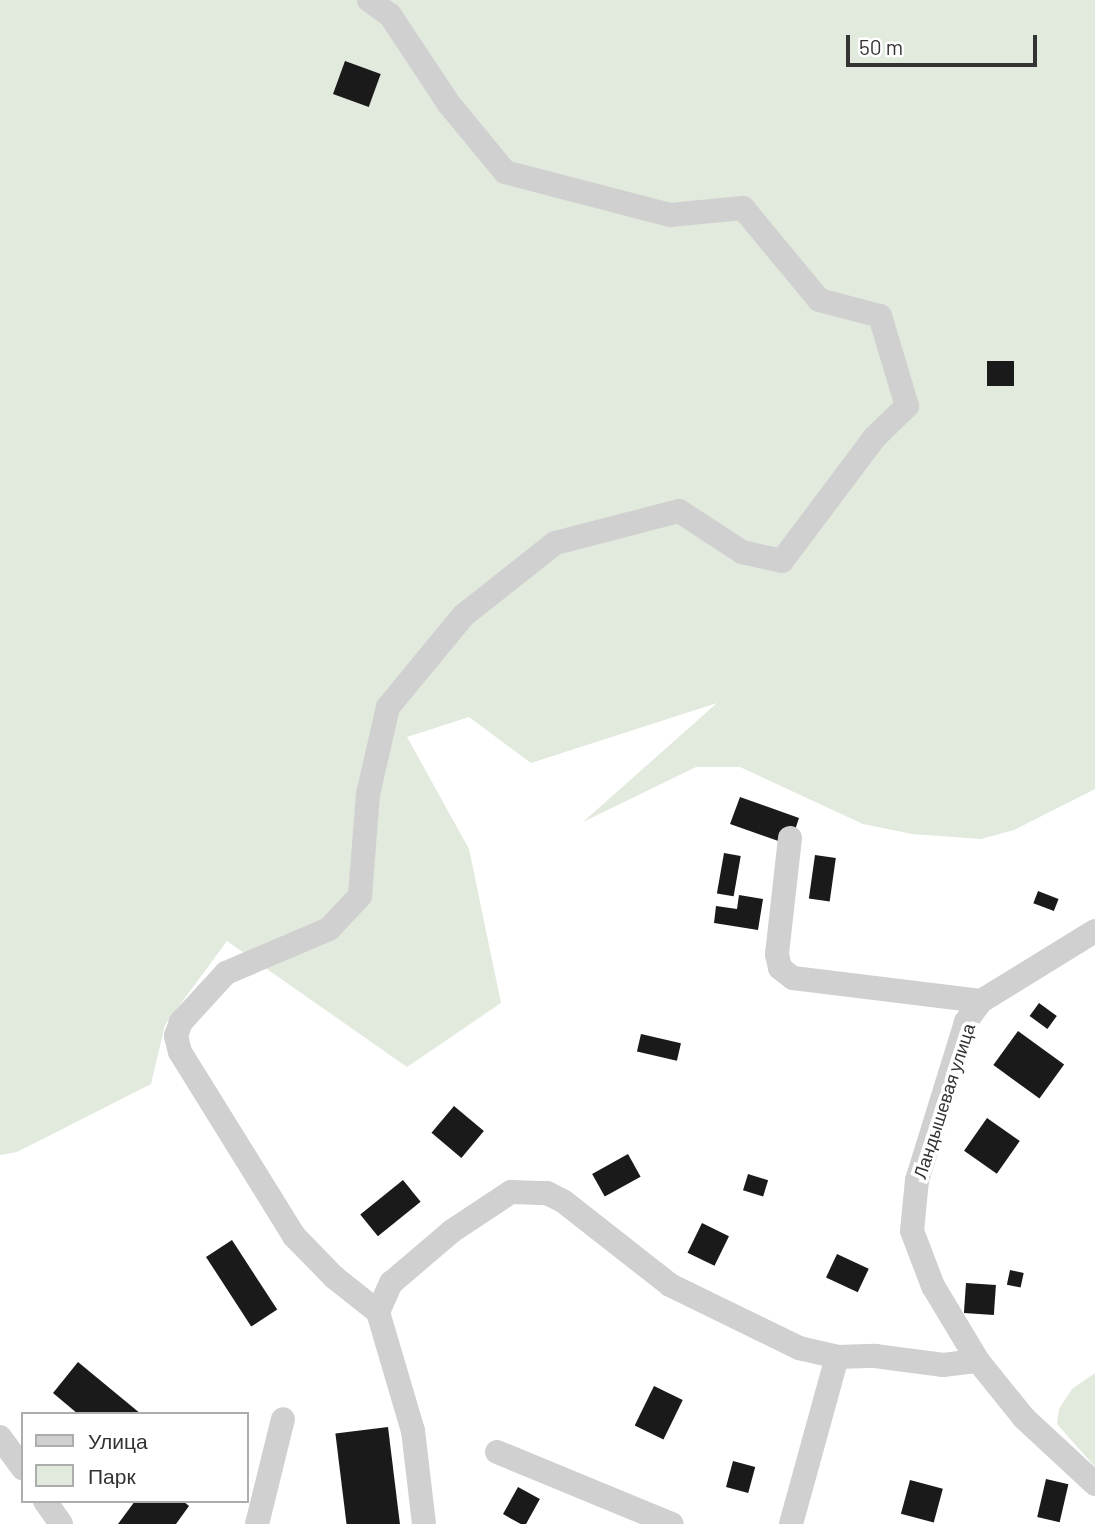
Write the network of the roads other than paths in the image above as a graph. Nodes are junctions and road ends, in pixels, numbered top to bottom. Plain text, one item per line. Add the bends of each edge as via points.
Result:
1 (369, 0) edge
2 (790, 838) dead end
3 (1095, 930) edge
4 (981, 1001) junction
5 (378, 1312) junction
6 (837, 1357) junction
7 (978, 1361) junction
8 (283, 1419) dead end
9 (0, 1437) edge
10 (497, 1452) dead end
11 (21, 1466) edge
12 (1095, 1484) edge
13 (46, 1503) edge
14 (61, 1524) edge
15 (257, 1524) edge
16 (424, 1524) edge
17 (671, 1524) edge
18 (791, 1524) edge

1 - 5 street via 390,15 449,104 505,172 670,215 743,208 819,300 880,316 907,406 874,437 782,561 742,552 679,511 555,544 463,616 388,707 368,794 360,896 329,929 226,973 181,1022 176,1036 180,1052 294,1236 334,1277
2 - 4 street via 776,954 780,968 793,978
3 - 4 street, Ландышевая улица
4 - 7 street, Ландышевая улица via 966,1022 917,1180 912,1231 933,1286
5 - 6 street via 391,1283 452,1231 495,1199 528,1191 563,1201 670,1285 799,1348
5 - 16 street via 413,1431
6 - 7 street via 875,1356 943,1365
6 - 18 street
7 - 12 street, Ландышевая улица via 1024,1418
8 - 15 street
9 - 11 street
10 - 17 street
13 - 14 street

